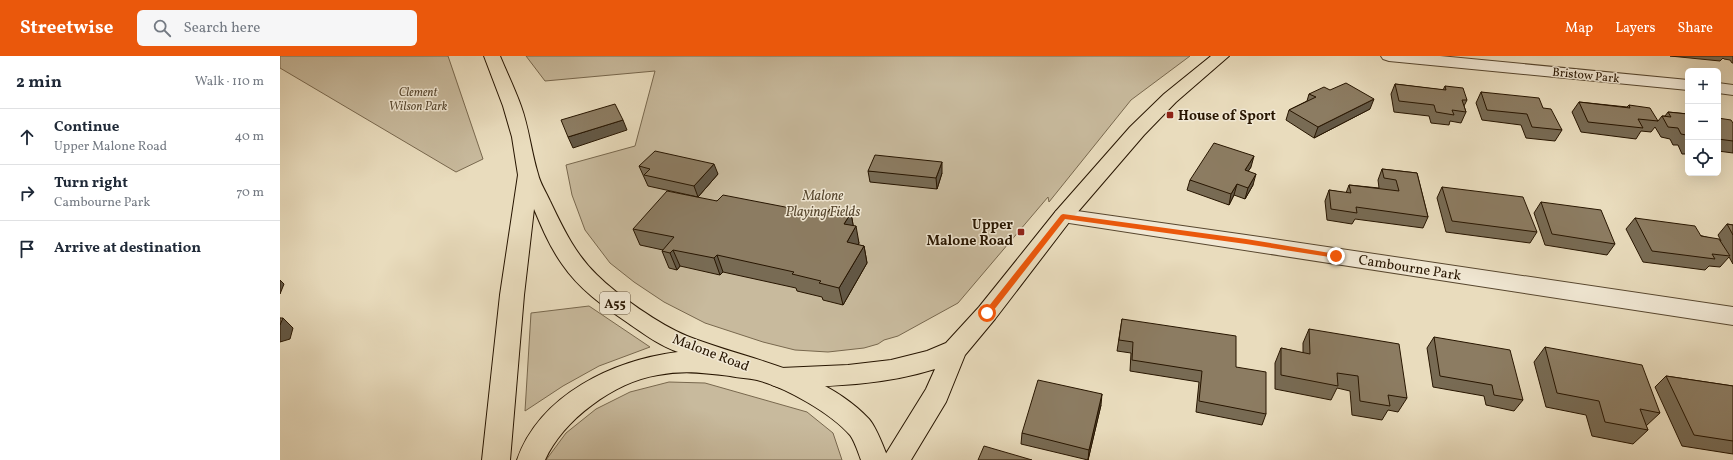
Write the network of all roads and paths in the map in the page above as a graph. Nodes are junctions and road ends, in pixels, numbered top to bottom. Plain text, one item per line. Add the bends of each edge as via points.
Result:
1 (492, 56) edge
2 (1221, 56) edge
3 (1389, 56) edge
4 (1685, 85) edge
5 (1721, 88) edge
6 (1733, 90) edge
7 (528, 174) junction
8 (1063, 216) junction
9 (1733, 316) edge
10 (955, 350) junction
11 (769, 374) junction
12 (496, 460) edge
13 (531, 460) edge
14 (875, 460) edge
15 (896, 460) edge

1 - 7 main road, Malone Road / A55 via 512,106
2 - 8 main road via 1170,98 1136,131
3 - 4 street, Bristow Park
5 - 6 street
7 - 11 main road, Malone Road / A55 via 570,259 606,297 677,342
7 - 12 main road, Malone Road / A55 via 512,294
8 - 9 street, Cambourne Park
8 - 10 main road
10 - 11 main road via 923,363 876,374
10 - 15 main road via 937,394
11 - 13 main road, A55 via 689,362 656,365 622,376 597,388 574,404 550,428
11 - 14 main road, A55 via 819,396 843,411 860,429

